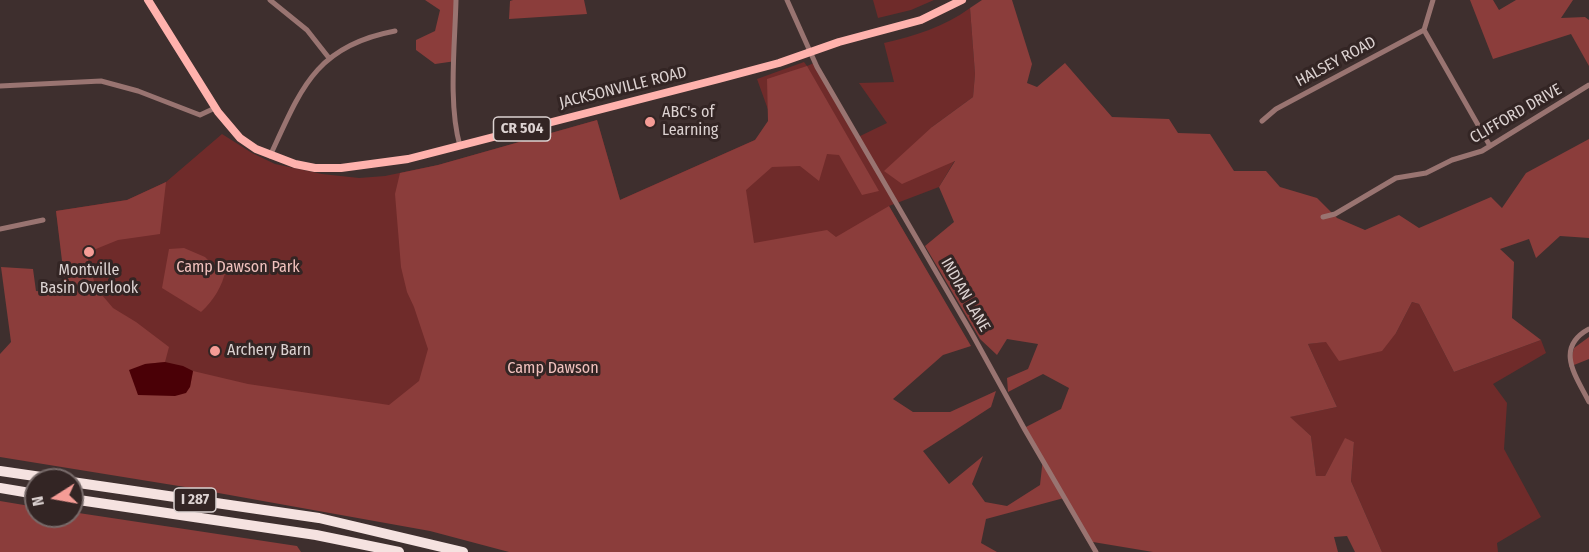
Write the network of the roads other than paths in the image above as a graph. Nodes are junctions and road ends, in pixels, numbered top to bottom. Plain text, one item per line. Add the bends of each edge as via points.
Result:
1 (148, 0) edge
2 (270, 0) edge
3 (456, 0) edge
4 (787, 0) edge
5 (963, 0) edge
6 (1433, 0) edge
7 (1424, 30) junction
8 (395, 31) dead end
9 (810, 52) junction
10 (329, 58) junction
11 (1589, 85) edge
12 (0, 86) edge
13 (215, 108) junction
14 (1262, 121) dead end
15 (460, 146) junction
16 (1490, 146) junction
17 (270, 156) junction
18 (1323, 217) dead end
19 (43, 220) dead end
20 (0, 228) edge
21 (1589, 328) edge
22 (1589, 402) edge
23 (0, 471) edge
24 (24, 474) edge
25 (84, 484) edge
26 (0, 488) edge
27 (24, 492) edge
28 (84, 501) edge
29 (399, 552) edge
30 (463, 552) edge
31 (1096, 552) edge

1 - 13 main road, JACKSONVILLE ROAD / CR 504
2 - 10 street via 307,30
3 - 15 street via 455,112
4 - 9 street, INDIAN LANE
5 - 9 main road, JACKSONVILLE ROAD / CR 504 via 921,20
6 - 7 street
7 - 14 street, HALSEY ROAD via 1276,109
7 - 16 street
8 - 10 street via 371,35
9 - 15 main road, JACKSONVILLE ROAD / CR 504
9 - 31 street, INDIAN LANE
10 - 17 street via 296,100
11 - 16 street, CLIFFORD DRIVE
12 - 13 street via 100,81 200,115
13 - 17 main road, JACKSONVILLE ROAD / CR 504 via 240,138
15 - 17 main road, JACKSONVILLE ROAD / CR 504 via 408,159 341,168 305,166
16 - 18 street, CLIFFORD DRIVE via 1426,173 1396,178 1335,214
19 - 20 street
21 - 22 street via 1575,339 1569,354
23 - 24 highway
25 - 30 highway, I 287 via 329,520
26 - 27 highway
28 - 29 highway, I 287

